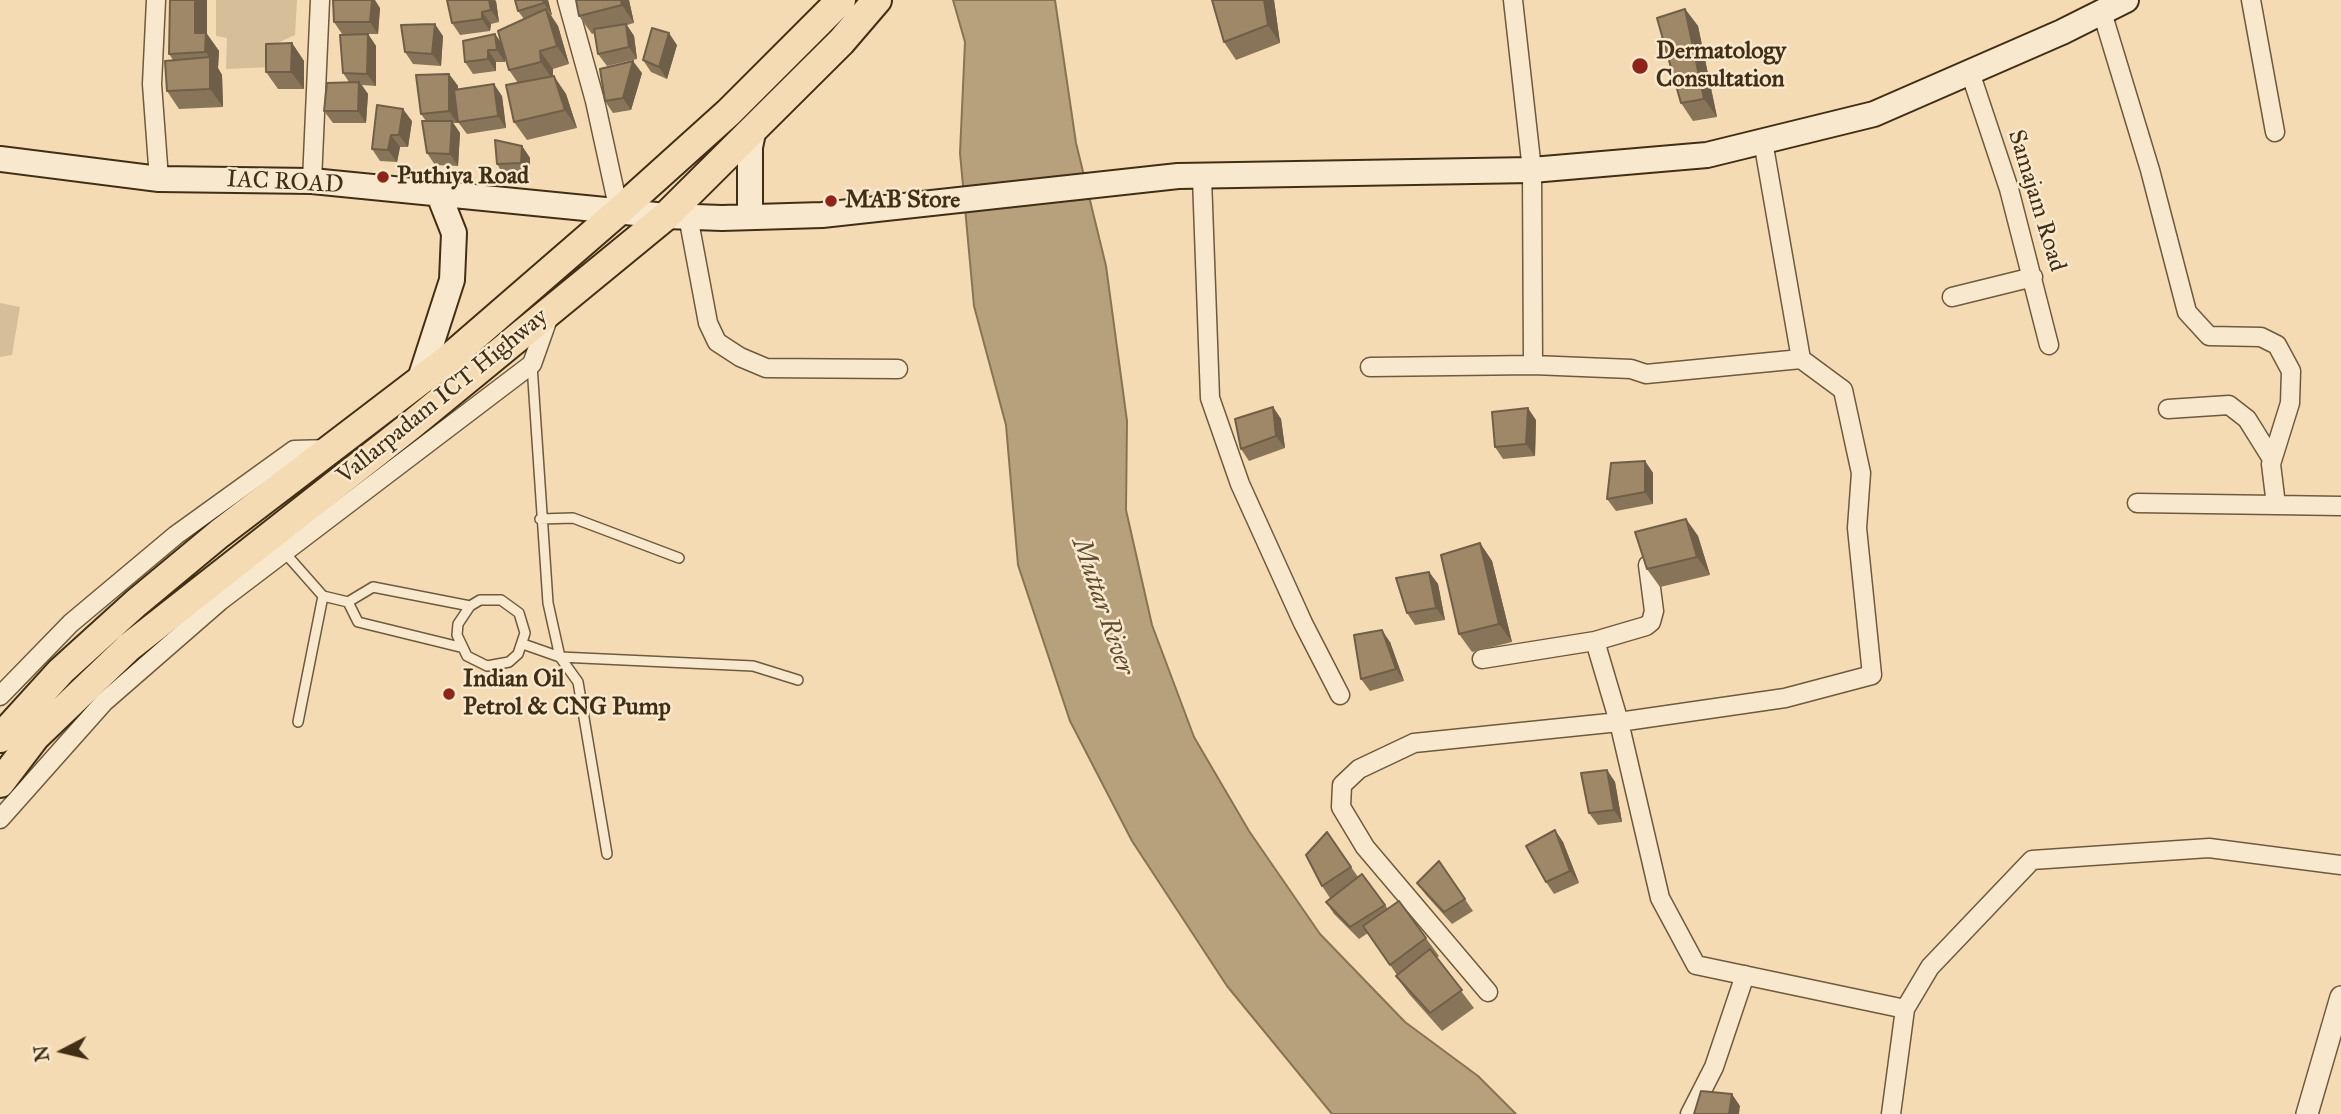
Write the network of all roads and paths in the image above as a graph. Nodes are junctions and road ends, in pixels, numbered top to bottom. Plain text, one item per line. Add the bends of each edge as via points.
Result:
1 (156, 0) edge
2 (320, 0) edge
3 (567, 0) edge
4 (841, 0) edge
5 (1513, 0) edge
6 (2126, 0) edge
7 (2251, 0) edge
8 (876, 2) edge
9 (2102, 12) junction
10 (1970, 72) junction
11 (754, 128) junction
12 (2275, 132) dead end
13 (1763, 141) junction
14 (0, 159) edge
15 (1532, 170) junction
16 (1190, 177) junction
17 (159, 179) junction
18 (312, 181) junction
19 (439, 195) junction
20 (620, 211) junction
21 (677, 216) junction
22 (750, 217) junction
23 (2033, 277) junction
24 (1952, 297) dead end
25 (551, 310) junction
26 (2049, 345) dead end
27 (1801, 359) junction
28 (532, 364) junction
29 (1533, 365) junction
30 (1370, 367) dead end
31 (898, 369) dead end
32 (419, 382) junction
33 (2168, 409) dead end
34 (333, 449) junction
35 (2272, 459) junction
36 (2137, 503) dead end
37 (2276, 505) junction
38 (2341, 506) edge
39 (540, 519) junction
40 (285, 553) junction
41 (679, 558) dead end
42 (1648, 565) edge
43 (323, 596) junction
44 (348, 602) junction
45 (470, 606) junction
46 (1595, 641) junction
47 (523, 644) junction
48 (460, 647) junction
49 (560, 657) junction
50 (1482, 659) dead end
51 (798, 680) dead end
52 (1340, 695) dead end
53 (0, 696) edge
54 (298, 722) dead end
55 (1619, 722) junction
56 (0, 738) edge
57 (0, 782) edge
58 (0, 819) edge
59 (607, 854) dead end
60 (2341, 865) edge
61 (1745, 975) junction
62 (1488, 992) dead end
63 (2341, 997) edge
64 (1905, 1009) junction
65 (1690, 1114) edge
66 (1891, 1114) edge
67 (2307, 1114) edge

1 - 17 street via 152,84
2 - 18 street
3 - 20 street
4 - 20 highway, Vallarpadam ICT Highway via 728,113
5 - 15 street
6 - 9 main road, IAC ROAD
7 - 12 street
8 - 11 highway, Vallarpadam ICT Highway
9 - 10 main road, IAC ROAD
9 - 35 street via 2187,312 2209,337 2261,337 2277,345 2291,371 2290,403
10 - 13 main road, IAC ROAD via 1874,114
10 - 23 street, Samajam Road
11 - 21 highway, Vallarpadam ICT Highway
11 - 22 main road
13 - 15 main road, IAC ROAD via 1707,155
13 - 27 street
14 - 17 main road, IAC ROAD
15 - 16 main road, IAC ROAD
15 - 29 street
16 - 22 main road, IAC ROAD via 822,215
16 - 52 street via 1210,398 1240,484
17 - 18 main road, IAC ROAD
18 - 19 main road, IAC ROAD
19 - 20 main road, IAC ROAD
19 - 32 main road via 454,233 452,280
20 - 21 main road, IAC ROAD
20 - 32 highway, Vallarpadam ICT Highway
21 - 22 main road, IAC ROAD
21 - 25 highway, Vallarpadam ICT Highway
21 - 31 street via 717,342 766,368
23 - 24 street
23 - 26 street, Samajam Road
25 - 28 street
25 - 57 highway, Vallarpadam ICT Highway via 129,647 35,737
27 - 29 street via 1646,374 1631,369
27 - 55 street via 1843,390 1861,473 1857,528 1872,675 1785,698
28 - 39 lane
28 - 40 street
29 - 30 street
32 - 34 highway, Vallarpadam ICT Highway
33 - 35 street via 2229,405 2247,419
34 - 53 street via 294,450 176,535 71,623
34 - 56 highway, Vallarpadam ICT Highway via 136,603 61,671
35 - 37 street
36 - 37 street
37 - 38 street
39 - 41 lane via 573,518
39 - 49 lane via 548,603
40 - 43 lane
40 - 58 street via 220,601 104,702
42 - 46 street via 1654,611 1651,622 1637,631
43 - 44 lane
43 - 54 lane
44 - 45 lane via 373,587
44 - 48 lane via 358,622
45 - 47 lane via 491,598 511,605 524,622
45 - 48 lane via 458,624
46 - 50 street
46 - 55 street
47 - 48 lane via 509,662 498,666 476,663
47 - 49 lane
49 - 51 lane via 753,666
49 - 59 lane via 578,682
55 - 61 street via 1660,898 1696,965
55 - 62 street via 1414,743 1359,769 1342,785 1341,807 1365,847
60 - 64 street via 2208,848 2032,860 1930,967
61 - 64 street
61 - 65 street via 1714,1068
63 - 67 street
64 - 66 street

